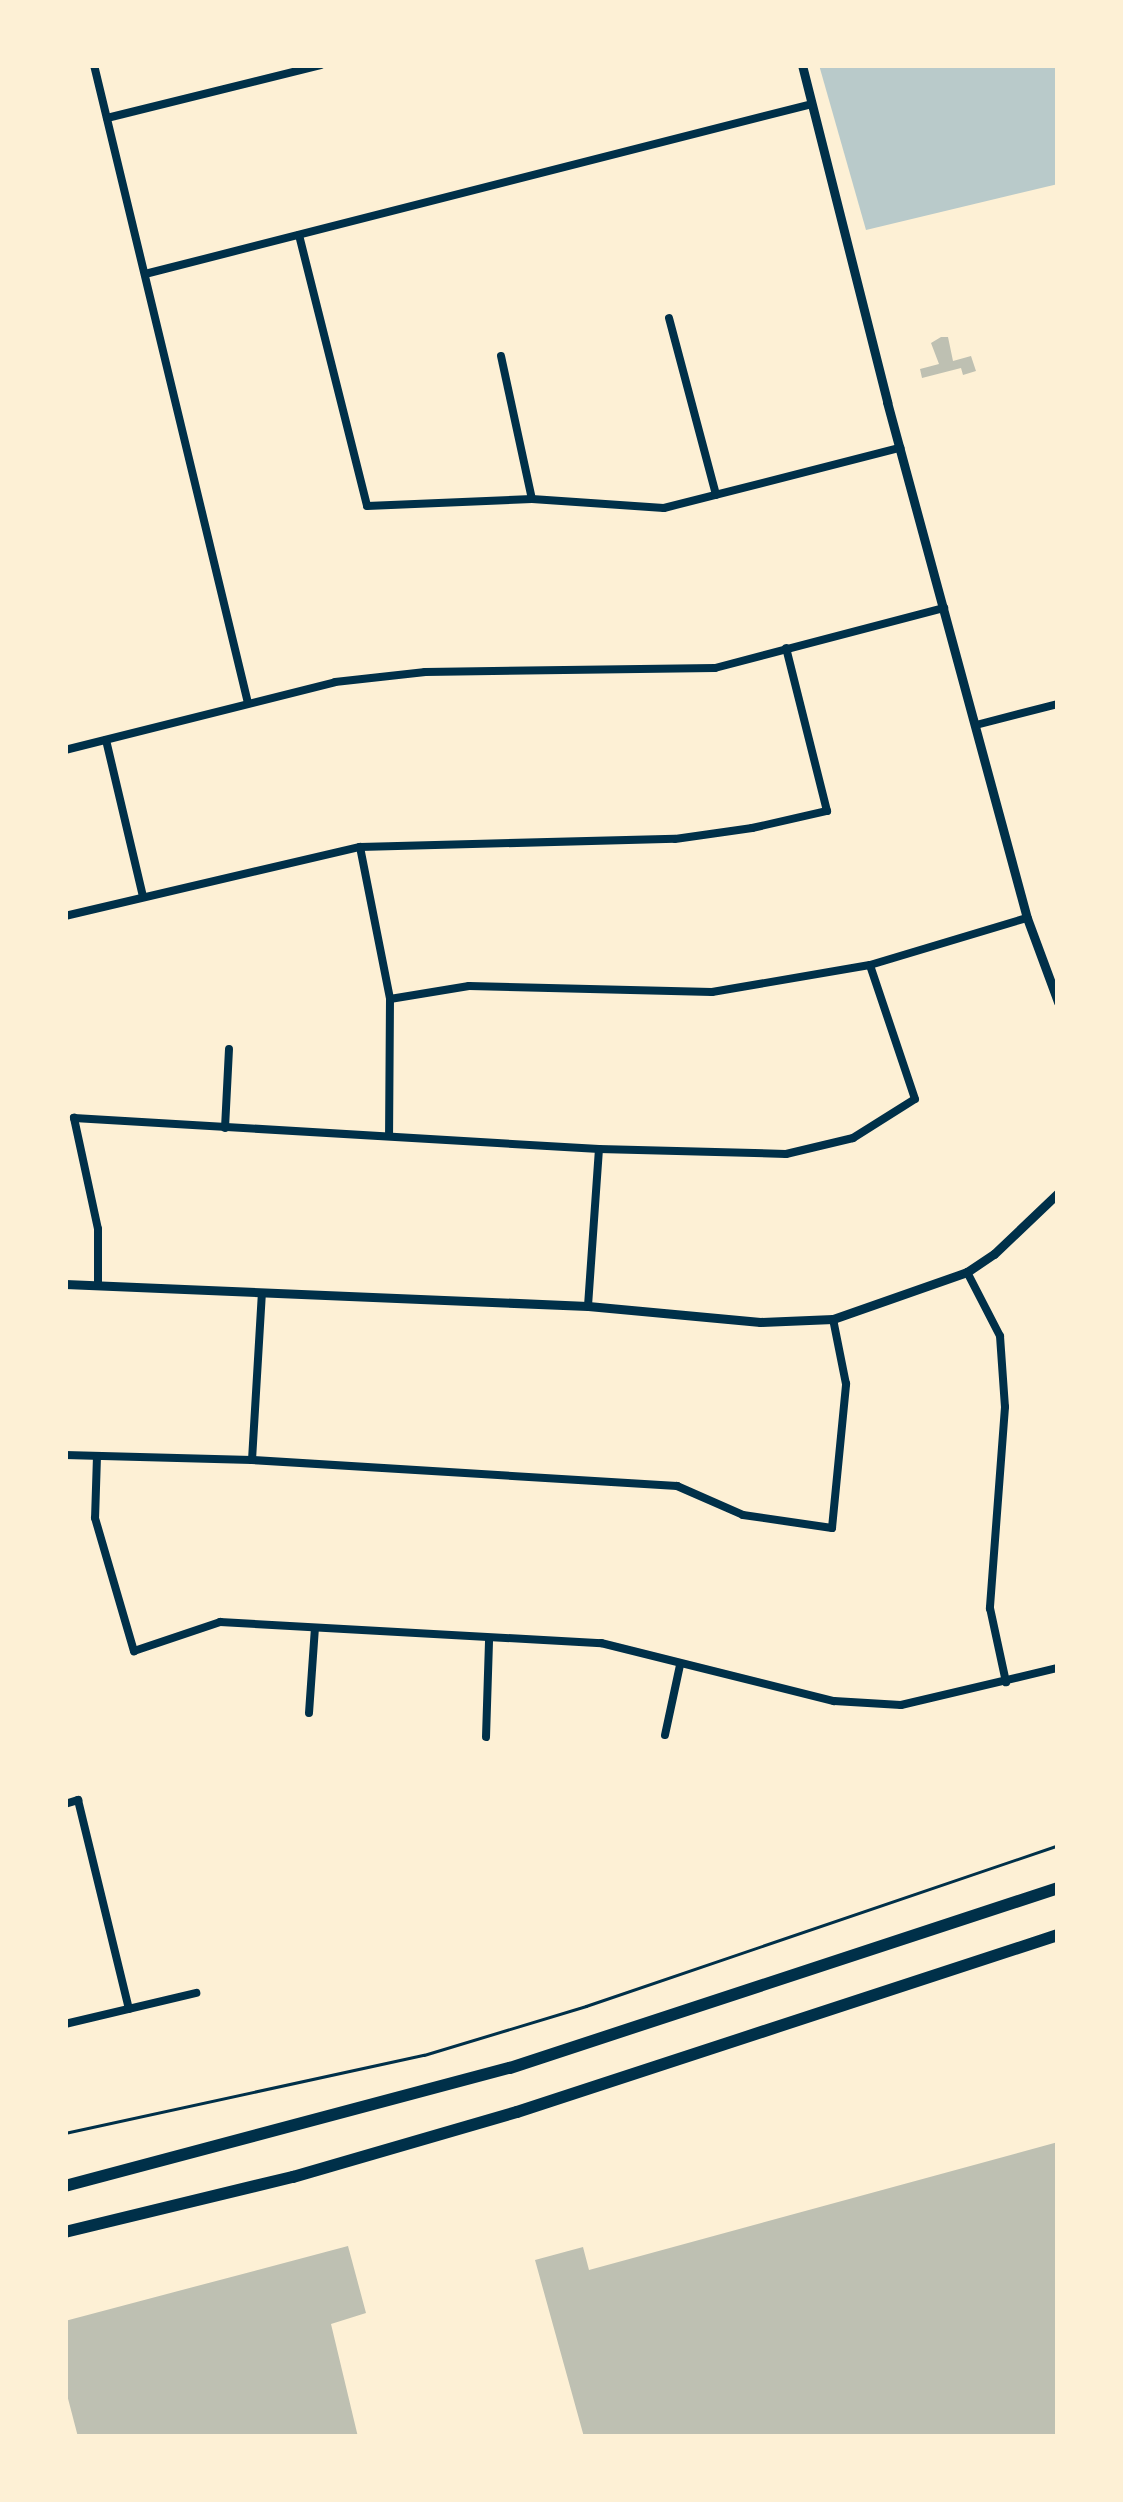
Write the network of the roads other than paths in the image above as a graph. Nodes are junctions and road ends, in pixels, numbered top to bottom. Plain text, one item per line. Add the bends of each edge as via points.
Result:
1 (94, 65) edge
2 (266, 65) edge
3 (321, 65) edge
4 (802, 65) edge
5 (270, 78) junction
6 (812, 104) junction
7 (107, 118) junction
8 (299, 235) junction
9 (145, 274) junction
10 (669, 318) dead end
11 (501, 356) dead end
12 (900, 448) junction
13 (716, 496) junction
14 (532, 499) junction
15 (944, 608) junction
16 (786, 648) junction
17 (248, 703) junction
18 (1058, 704) edge
19 (976, 725) junction
20 (106, 740) junction
21 (65, 750) edge
22 (360, 846) junction
23 (143, 896) junction
24 (65, 916) edge
25 (1027, 918) junction
26 (870, 965) junction
27 (390, 999) junction
28 (1058, 1002) edge
29 (229, 1049) dead end
30 (225, 1128) junction
31 (389, 1134) junction
32 (599, 1149) junction
33 (1058, 1193) edge
34 (966, 1272) junction
35 (65, 1284) edge
36 (98, 1285) junction
37 (262, 1294) junction
38 (588, 1306) junction
39 (833, 1319) junction
40 (65, 1455) edge
41 (97, 1456) junction
42 (252, 1460) junction
43 (315, 1628) junction
44 (489, 1640) junction
45 (680, 1665) junction
46 (1058, 1668) edge
47 (1006, 1682) junction
48 (309, 1712) dead end
49 (665, 1735) dead end
50 (486, 1736) dead end
51 (65, 1804) edge
52 (1058, 1888) edge
53 (1058, 1935) edge
54 (196, 1993) dead end
55 (128, 2009) junction
56 (65, 2024) edge
57 (65, 2186) edge
58 (65, 2232) edge

1 - 7 street
2 - 5 street
3 - 5 street
4 - 6 street
5 - 7 street
6 - 8 street
6 - 12 street
7 - 9 street
8 - 9 street
8 - 14 street via 366,506
9 - 17 street
10 - 13 street
11 - 14 street
12 - 13 street
12 - 15 street
13 - 14 street via 664,508
15 - 16 street
15 - 19 street
16 - 17 street via 715,668 426,672 335,682
16 - 22 street via 826,811 675,838
17 - 20 street
18 - 19 street
19 - 25 street
20 - 21 street
20 - 23 street
22 - 23 street
22 - 27 street
23 - 24 street
25 - 26 street
25 - 28 street
26 - 27 street via 712,992 469,986
26 - 32 street via 915,1099 853,1138 786,1154
27 - 31 street
29 - 30 street
30 - 31 street
30 - 36 street via 74,1118 98,1230
31 - 32 street
32 - 38 street
33 - 34 street
34 - 39 street
34 - 47 street via 1000,1336 1005,1407 990,1608
35 - 36 street
36 - 37 street
37 - 38 street
37 - 42 street
38 - 39 street via 760,1322
39 - 42 street via 846,1384 832,1528 743,1515 677,1486
40 - 41 street
41 - 42 street
41 - 43 street via 95,1518 134,1651 220,1622
43 - 44 street
43 - 48 street
44 - 45 street via 601,1643
44 - 50 street
45 - 47 street via 834,1700 901,1704
45 - 49 street
46 - 47 street
51 - 55 street via 78,1800
52 - 57 highway via 510,2068
53 - 58 highway via 517,2112
54 - 55 street
55 - 56 street

